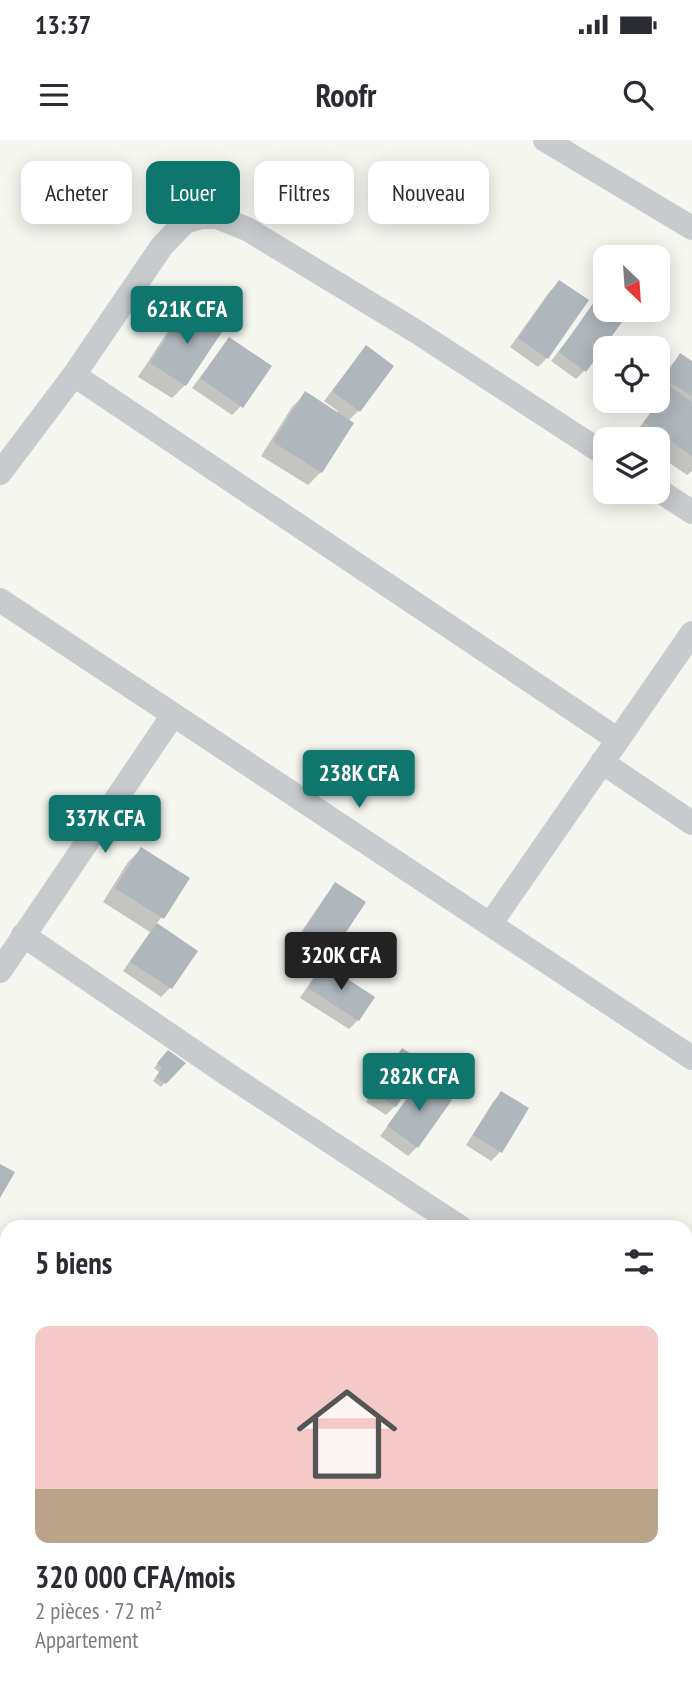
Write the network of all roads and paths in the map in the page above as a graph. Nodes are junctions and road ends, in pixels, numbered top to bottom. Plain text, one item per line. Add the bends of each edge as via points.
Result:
1 (545, 140) edge
2 (692, 228) edge
3 (74, 375) junction
4 (593, 447) edge
5 (0, 473) edge
6 (670, 498) edge
7 (692, 512) edge
8 (0, 600) edge
9 (692, 633) edge
10 (173, 715) junction
11 (617, 739) junction
12 (602, 762) junction
13 (692, 823) edge
14 (491, 923) junction
15 (23, 935) junction
16 (0, 971) edge
17 (692, 1058) edge
18 (449, 1220) edge

1 - 2 street
3 - 4 street via 162,246 185,222 217,217 247,229 406,325
3 - 5 street
3 - 11 street
6 - 7 street
8 - 10 street
9 - 11 street
10 - 14 street
10 - 15 street
11 - 12 street
12 - 13 street
12 - 14 street
14 - 17 street
15 - 16 street
15 - 18 street

